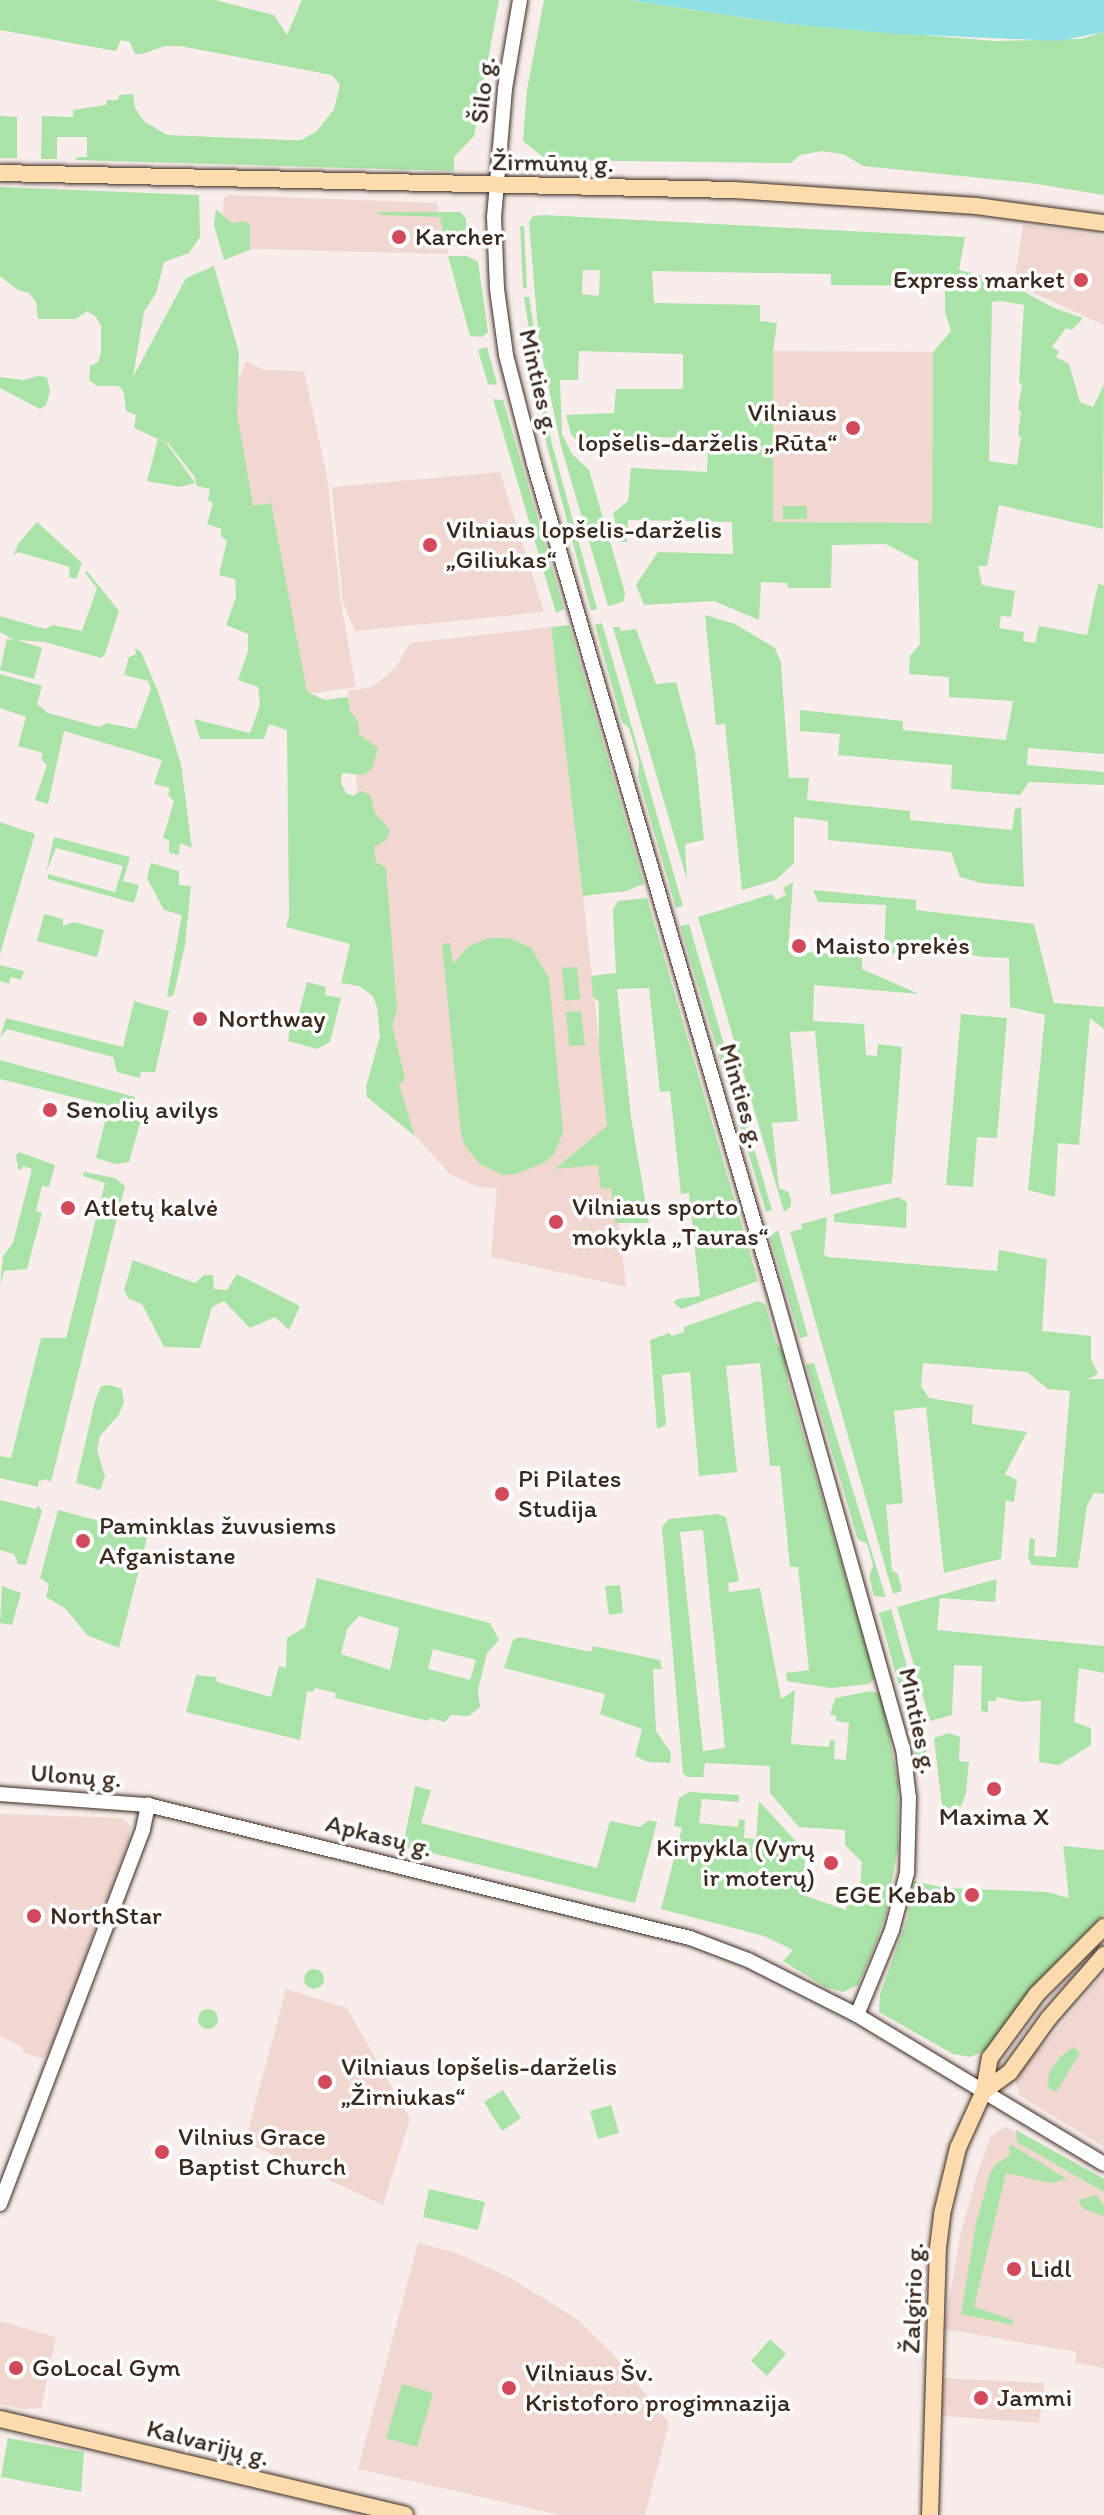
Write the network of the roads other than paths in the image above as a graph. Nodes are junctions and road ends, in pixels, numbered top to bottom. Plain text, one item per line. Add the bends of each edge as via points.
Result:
1 (520, 0) edge
2 (0, 173) edge
3 (497, 186) junction
4 (1104, 223) edge
5 (0, 1794) edge
6 (148, 1805) junction
7 (1104, 1927) edge
8 (1104, 1955) edge
9 (857, 2015) junction
10 (984, 2091) junction
11 (1104, 2164) edge
12 (0, 2204) edge
13 (0, 2419) edge
14 (405, 2515) edge
15 (930, 2515) edge

1 - 3 main road, Šilo g.
2 - 3 main road, Žirmūnų g.
3 - 4 main road, Žirmūnų g. via 843,196
3 - 9 main road, Minties g. via 497,289 514,388 903,1748 909,1798 907,1873 892,1930
5 - 6 main road, Ulonų g.
6 - 9 main road, Apkasų g. via 690,1938
6 - 12 main road
7 - 10 main road, Žalgirio g. via 1070,1957 1009,2031 990,2058
8 - 10 main road via 1010,2072
9 - 10 main road, Apkasų g.
10 - 11 main road, Apkasų g.
10 - 15 main road, Žalgirio g. via 958,2148 942,2214
13 - 14 main road, Kalvarijų g.

